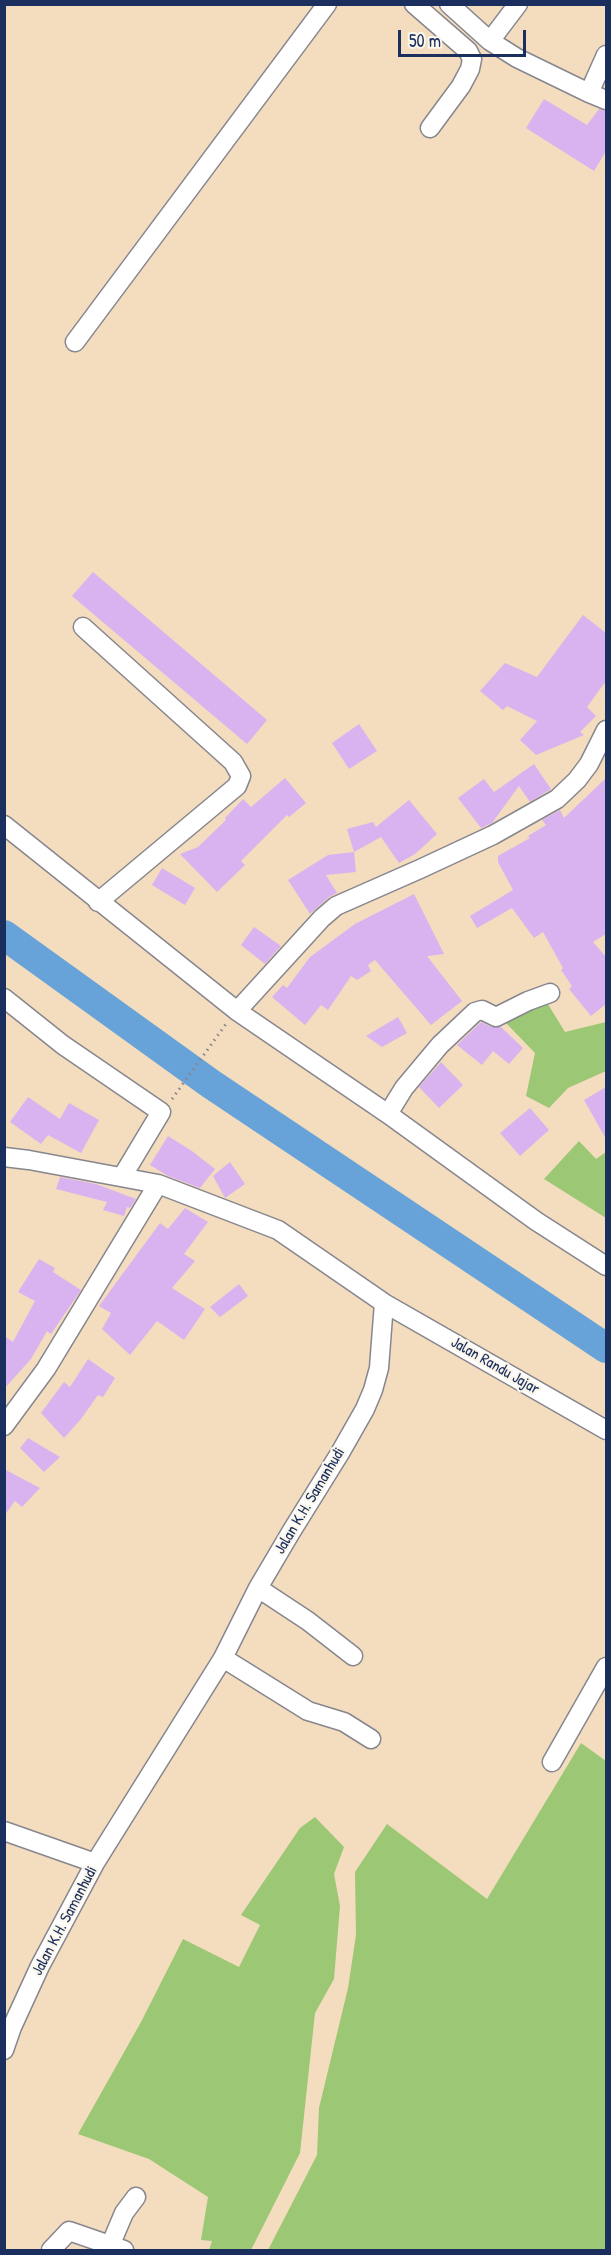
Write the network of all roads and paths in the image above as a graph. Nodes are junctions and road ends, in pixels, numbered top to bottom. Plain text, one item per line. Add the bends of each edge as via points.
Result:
1 (327, 4) edge
2 (414, 4) edge
3 (449, 4) edge
4 (518, 4) edge
5 (490, 41) junction
6 (606, 55) edge
7 (589, 93) junction
8 (606, 100) edge
9 (430, 128) dead end
10 (75, 342) dead end
11 (83, 627) dead end
12 (606, 730) edge
13 (4, 825) edge
14 (98, 902) junction
15 (550, 993) dead end
16 (4, 998) edge
17 (237, 1011) junction
18 (222, 1029) dead end
19 (167, 1105) dead end
20 (388, 1114) junction
21 (4, 1157) edge
22 (122, 1177) junction
23 (158, 1184) junction
24 (606, 1266) edge
25 (384, 1303) junction
26 (4, 1426) edge
27 (606, 1430) edge
28 (258, 1588) junction
29 (353, 1656) dead end
30 (223, 1658) junction
31 (606, 1667) edge
32 (371, 1739) dead end
33 (552, 1762) dead end
34 (4, 1831) edge
35 (95, 1863) junction
36 (8, 2026) edge
37 (4, 2050) edge
38 (136, 2197) dead end
39 (117, 2248) edge
40 (51, 2250) edge

1 - 10 street
2 - 9 street via 472,58 461,86
3 - 5 street
4 - 5 street
5 - 7 street
6 - 7 street
7 - 8 street
11 - 14 street via 233,762 241,776 237,786
12 - 17 street via 583,772 557,799 493,835 336,906
13 - 14 street
14 - 17 street
15 - 20 street via 496,1017 478,1010 440,1045
16 - 22 street via 63,1045 161,1112
17 - 20 street
18 - 19 path
20 - 24 street
21 - 22 street
22 - 23 street
23 - 25 street via 278,1230
23 - 26 street via 46,1369
25 - 27 street, Jalan Randu Jajar
25 - 28 street, Jalan K.H. Samanhudi via 379,1368 373,1390 340,1453
28 - 29 street
28 - 30 street, Jalan K.H. Samanhudi
30 - 32 street via 308,1712 344,1722
30 - 35 street, Jalan K.H. Samanhudi
31 - 33 street
34 - 35 street
35 - 36 street, Jalan K.H. Samanhudi
36 - 37 street, Jalan K.H. Samanhudi
38 - 39 street via 124,2213
39 - 40 street via 69,2231

